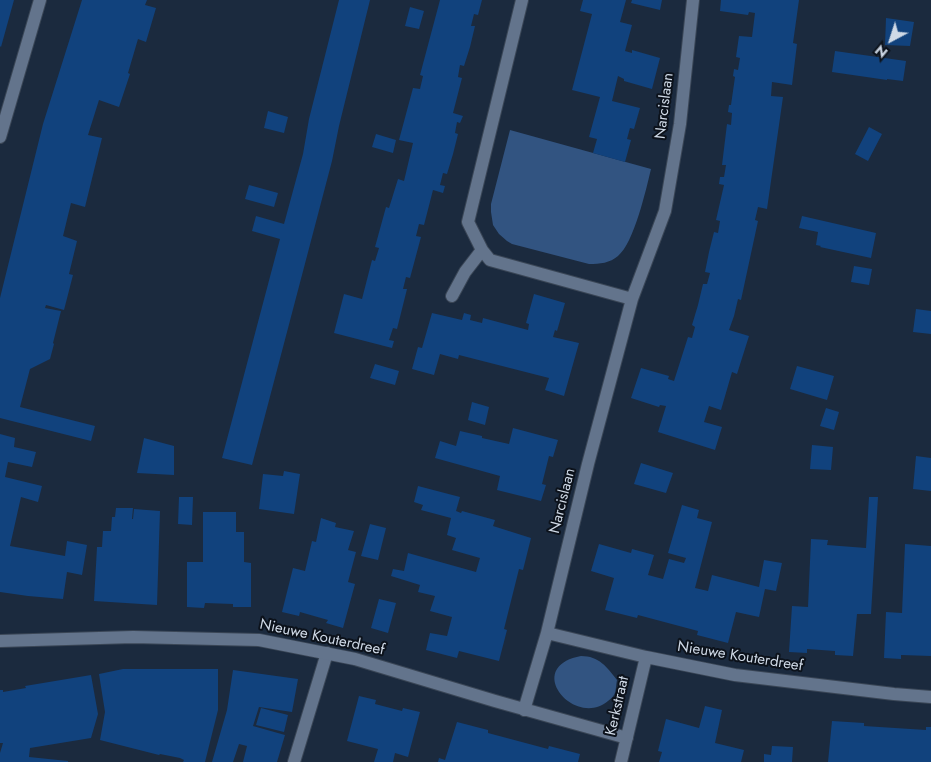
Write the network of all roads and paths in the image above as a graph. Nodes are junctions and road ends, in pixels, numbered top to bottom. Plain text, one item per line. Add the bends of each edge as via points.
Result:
1 (40, 0) edge
2 (522, 0) edge
3 (693, 0) edge
4 (0, 137) edge
5 (482, 250) junction
6 (452, 296) dead end
7 (632, 299) junction
8 (546, 633) junction
9 (0, 641) edge
10 (327, 653) junction
11 (646, 657) junction
12 (931, 697) edge
13 (524, 710) junction
14 (627, 738) junction
15 (294, 762) edge
16 (621, 762) edge

1 - 4 street
2 - 5 street via 468,222
3 - 7 street, Narcislaan via 680,124 664,211
5 - 6 street
5 - 7 street via 490,260
7 - 8 street, Narcislaan
8 - 11 street, Nieuwe Kouterdreef
8 - 13 street, Narcislaan
9 - 10 street, Nieuwe Kouterdreef via 260,640
10 - 13 street, Nieuwe Kouterdreef
10 - 15 street
11 - 12 street, Nieuwe Kouterdreef via 735,675
11 - 14 street, Kerkstraat
13 - 14 street, Nieuwe Kouterdreef
14 - 16 street, Kerkstraat

